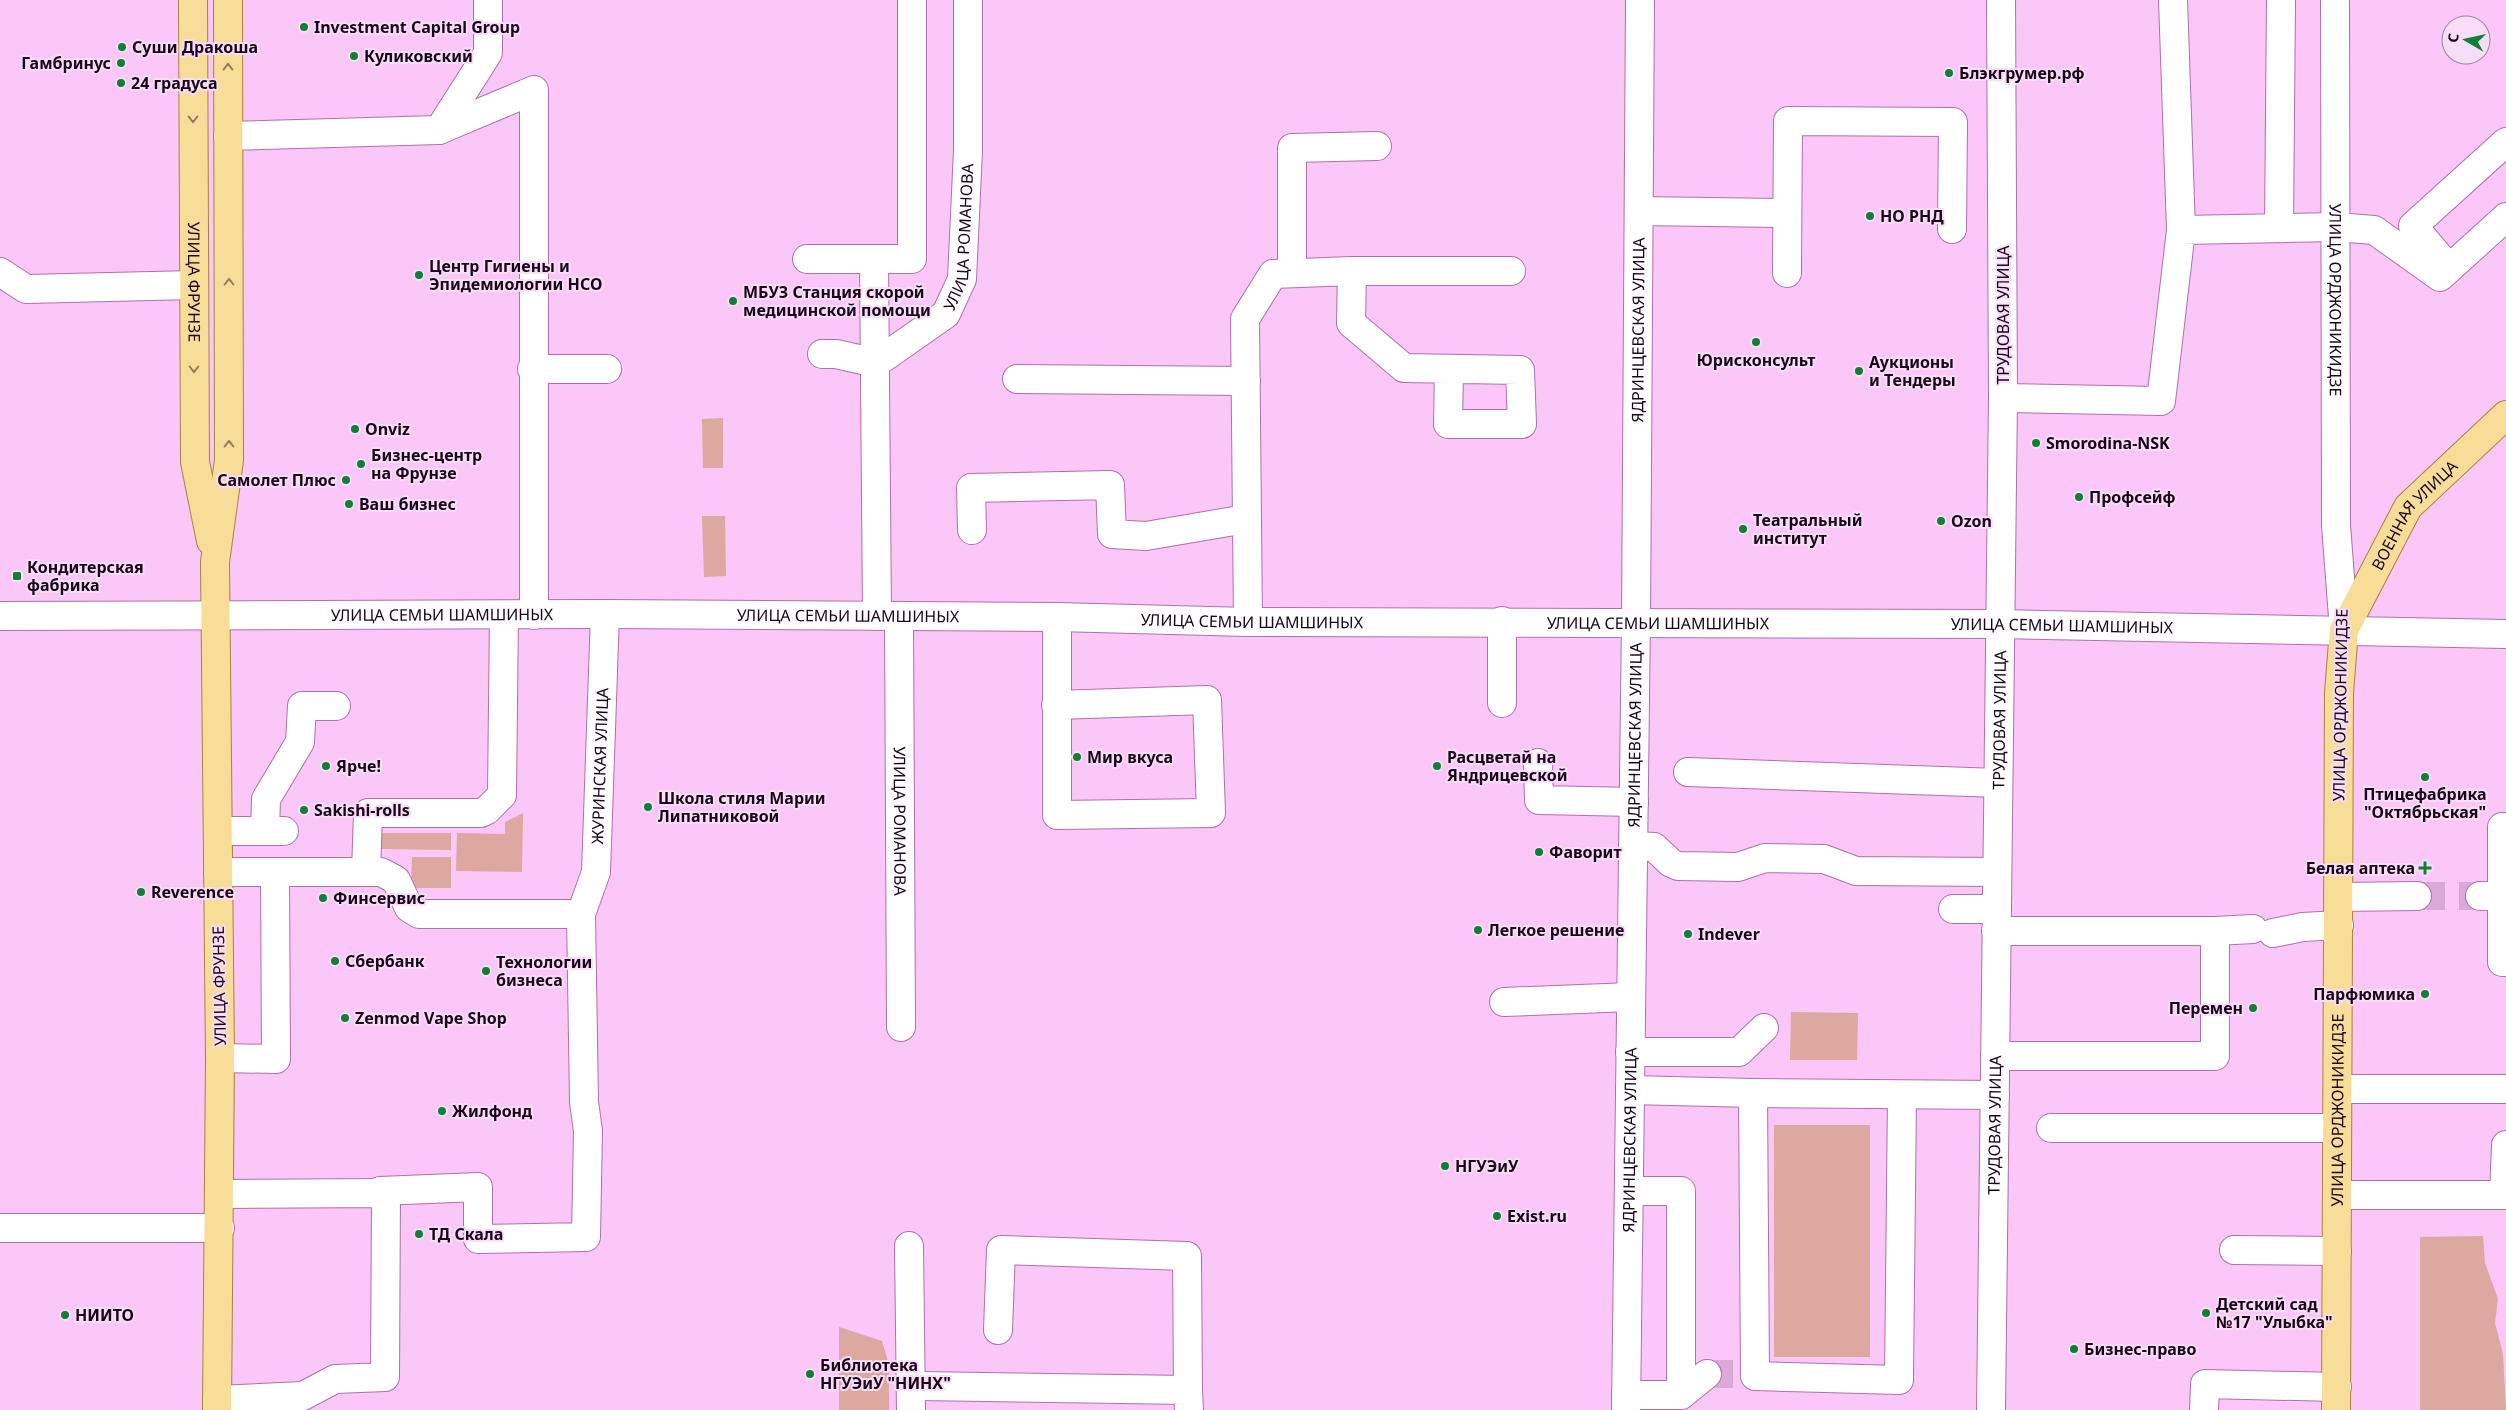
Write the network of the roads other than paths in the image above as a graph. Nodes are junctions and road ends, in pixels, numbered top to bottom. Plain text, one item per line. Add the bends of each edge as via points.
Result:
1 (193, 0) edge
2 (228, 0) edge
3 (488, 0) edge
4 (912, 0) edge
5 (968, 0) edge
6 (1640, 0) edge
7 (2001, 0) edge
8 (2173, 0) edge
9 (2281, 0) edge
10 (2335, 0) edge
11 (440, 130) junction
12 (228, 136) junction
13 (2506, 142) edge
14 (1377, 146) dead end
15 (1639, 211) junction
16 (1787, 213) junction
17 (2506, 217) edge
18 (2336, 227) junction
19 (2279, 228) junction
20 (1952, 229) dead end
21 (2181, 230) junction
22 (807, 259) dead end
23 (874, 259) junction
24 (2449, 268) junction
25 (1352, 270) junction
26 (1511, 271) dead end
27 (0, 272) edge
28 (1292, 273) junction
29 (1787, 273) dead end
30 (194, 285) junction
31 (822, 354) dead end
32 (876, 363) junction
33 (532, 369) junction
34 (607, 369) dead end
35 (1449, 369) dead end
36 (1017, 379) dead end
37 (1246, 381) junction
38 (2003, 398) junction
39 (2506, 415) edge
40 (1246, 519) junction
41 (972, 530) dead end
42 (215, 562) junction
43 (605, 614) junction
44 (0, 616) edge
45 (216, 616) junction
46 (504, 616) junction
47 (534, 616) junction
48 (888, 616) junction
49 (1058, 617) junction
50 (1502, 621) junction
51 (1636, 621) junction
52 (1248, 622) junction
53 (2000, 624) junction
54 (2344, 630) junction
55 (2506, 634) edge
56 (1502, 703) dead end
57 (1056, 705) junction
58 (336, 706) dead end
59 (1538, 763) dead end
60 (1688, 772) dead end
61 (1998, 783) junction
62 (1634, 802) junction
63 (2506, 827) edge
64 (218, 831) junction
65 (1633, 846) junction
66 (218, 872) junction
67 (276, 872) junction
68 (366, 872) junction
69 (1997, 872) junction
70 (2418, 896) tunnel mouth
71 (2339, 897) junction
72 (1953, 909) dead end
73 (582, 914) junction
74 (1996, 920) junction
75 (2339, 925) junction
76 (2215, 931) junction
77 (2506, 962) edge
78 (1631, 998) junction
79 (1504, 1002) dead end
80 (900, 1027) dead end
81 (1764, 1028) dead end
82 (1630, 1052) junction
83 (1995, 1056) junction
84 (220, 1058) junction
85 (2338, 1089) junction
86 (2506, 1089) edge
87 (1630, 1090) junction
88 (1753, 1094) junction
89 (1902, 1095) junction
90 (1995, 1095) junction
91 (2051, 1128) dead end
92 (2337, 1128) junction
93 (2506, 1145) edge
94 (380, 1191) junction
95 (1629, 1191) junction
96 (220, 1194) junction
97 (2337, 1195) junction
98 (2505, 1195) edge
99 (0, 1228) edge
100 (220, 1228) junction
101 (909, 1246) dead end
102 (2234, 1250) dead end
103 (2337, 1251) junction
104 (998, 1330) dead end
105 (1732, 1375) junction
106 (1681, 1395) junction
107 (915, 1398) edge
108 (2336, 1398) edge
109 (1188, 1400) edge
110 (1626, 1402) edge
111 (217, 1405) edge
112 (1992, 1410) edge
113 (2204, 1410) edge

1 -> 30 main road, УЛИЦА ФРУНЗЕ
12 -> 2 main road, УЛИЦА ФРУНЗЕ
3 - 11 street via 488,54
4 - 23 street via 912,259
5 - 32 street, УЛИЦА РОМАНОВА via 968,150 962,280 946,314
6 - 15 street, ЯДРИНЦЕВСКАЯ УЛИЦА
7 - 38 street, ТРУДОВАЯ УЛИЦА
8 - 21 street
9 - 19 street
10 - 18 street, УЛИЦА ОРДЖОНИКИДЗЕ
11 - 12 street
11 - 33 street via 534,90
42 -> 12 main road, УЛИЦА ФРУНЗЕ via 229,460
13 - 24 street via 2413,226
14 - 28 street via 1292,148
15 - 16 street
15 - 51 street, ЯДРИНЦЕВСКАЯ УЛИЦА
16 - 20 street via 1788,121 1953,122
16 - 29 street
17 - 24 street
18 - 19 street
18 - 24 street via 2374,230 2440,277
18 - 54 street, УЛИЦА ОРДЖОНИКИДЗЕ via 2336,525
19 - 21 street
21 - 38 street via 2161,401
22 - 23 street
23 - 32 street
25 - 26 street
25 - 28 street
25 - 35 street via 1351,323 1404,368
27 - 30 street via 26,289
28 - 37 street via 1273,274 1245,319
30 -> 42 main road, УЛИЦА ФРУНЗЕ via 195,462
31 - 32 street
32 - 48 street, УЛИЦА РОМАНОВА
33 - 34 street
33 - 47 street
36 - 37 street
37 - 40 street
38 - 53 street, ТРУДОВАЯ УЛИЦА
39 - 54 main road, ВОЕННАЯ УЛИЦА via 2408,507
40 - 41 street via 1146,536 1112,534 1110,485 972,488
40 - 52 street
42 - 45 main road, УЛИЦА ФРУНЗЕ
43 - 47 street, УЛИЦА СЕМЬИ ШАМШИНЫХ
43 - 48 street, УЛИЦА СЕМЬИ ШАМШИНЫХ
43 - 73 street, ЖУРИНСКАЯ УЛИЦА via 596,872
44 - 45 street, УЛИЦА СЕМЬИ ШАМШИНЫХ
45 - 46 street, УЛИЦА СЕМЬИ ШАМШИНЫХ
45 - 64 main road, УЛИЦА ФРУНЗЕ
46 - 47 street, УЛИЦА СЕМЬИ ШАМШИНЫХ
46 - 68 street via 502,795 481,813 368,813
48 - 49 street, УЛИЦА СЕМЬИ ШАМШИНЫХ
48 - 80 street, УЛИЦА РОМАНОВА
49 - 52 street, УЛИЦА СЕМЬИ ШАМШИНЫХ
49 - 57 street
50 - 51 street, УЛИЦА СЕМЬИ ШАМШИНЫХ
50 - 52 street, УЛИЦА СЕМЬИ ШАМШИНЫХ
50 - 56 street
51 - 53 street, УЛИЦА СЕМЬИ ШАМШИНЫХ
51 - 62 street, ЯДРИНЦЕВСКАЯ УЛИЦА
53 - 54 street, УЛИЦА СЕМЬИ ШАМШИНЫХ
53 - 61 street, ТРУДОВАЯ УЛИЦА
54 - 55 street, УЛИЦА СЕМЬИ ШАМШИНЫХ
54 - 71 main road, УЛИЦА ОРДЖОНИКИДЗЕ via 2339,693
57 - 57 street via 1057,815 1211,813 1207,700
58 - 64 street via 302,706 300,742 266,799 274,831
59 - 62 street via 1539,800
60 - 61 street
61 - 69 street, ТРУДОВАЯ УЛИЦА
62 - 65 street, ЯДРИНЦЕВСКАЯ УЛИЦА
63 - 77 street via 2502,827 2491,896 2502,962
64 - 66 main road, УЛИЦА ФРУНЗЕ
65 - 69 street via 1654,847 1678,866 1738,867 1765,858 1824,859 1856,871
65 - 78 street, ЯДРИНЦЕВСКАЯ УЛИЦА
66 - 67 street
66 - 84 main road, УЛИЦА ФРУНЗЕ
67 - 68 street
67 - 84 street via 276,1059
68 - 73 street via 381,872 396,880 409,908 419,914
69 - 74 street, ТРУДОВАЯ УЛИЦА
70 - 71 street
71 - 75 main road, УЛИЦА ОРДЖОНИКИДЗЕ
72 - 74 street
73 - 94 street, ЖУРИНСКАЯ УЛИЦА via 584,1102 588,1131 586,1237 478,1239 478,1187
74 - 76 street
74 - 83 street, ТРУДОВАЯ УЛИЦА
75 - 76 street
75 - 85 main road, УЛИЦА ОРДЖОНИКИДЗЕ
76 - 83 street via 2215,1056
78 - 79 street
78 - 82 street, ЯДРИНЦЕВСКАЯ УЛИЦА
81 - 82 street via 1739,1052
82 - 87 street, ЯДРИНЦЕВСКАЯ УЛИЦА
83 - 90 street, ТРУДОВАЯ УЛИЦА
84 - 96 main road, УЛИЦА ФРУНЗЕ
85 - 86 street
85 - 92 main road, УЛИЦА ОРДЖОНИКИДЗЕ
87 - 88 street
87 - 95 street, ЯДРИНЦЕВСКАЯ УЛИЦА
88 - 89 street
88 - 105 street
89 - 90 street
89 - 105 street via 1899,1380
90 - 112 street, ТРУДОВАЯ УЛИЦА
91 - 92 street
92 - 97 main road, УЛИЦА ОРДЖОНИКИДЗЕ
93 - 98 street
94 - 96 street
94 - 111 street via 386,1193 385,1377 335,1379 303,1396
95 - 106 street via 1681,1191
95 - 110 street, ЯДРИНЦЕВСКАЯ УЛИЦА
96 - 100 main road, УЛИЦА ФРУНЗЕ
97 - 98 street
97 - 103 main road, УЛИЦА ОРДЖОНИКИДЗЕ
99 - 100 street
100 - 111 main road, УЛИЦА ФРУНЗЕ
101 - 107 street
102 - 103 street
103 - 108 main road, УЛИЦА ОРДЖОНИКИДЗЕ
104 - 109 street via 1001,1250 1187,1256
105 - 106 street
106 - 110 street
107 - 109 street
108 - 113 street via 2205,1384

